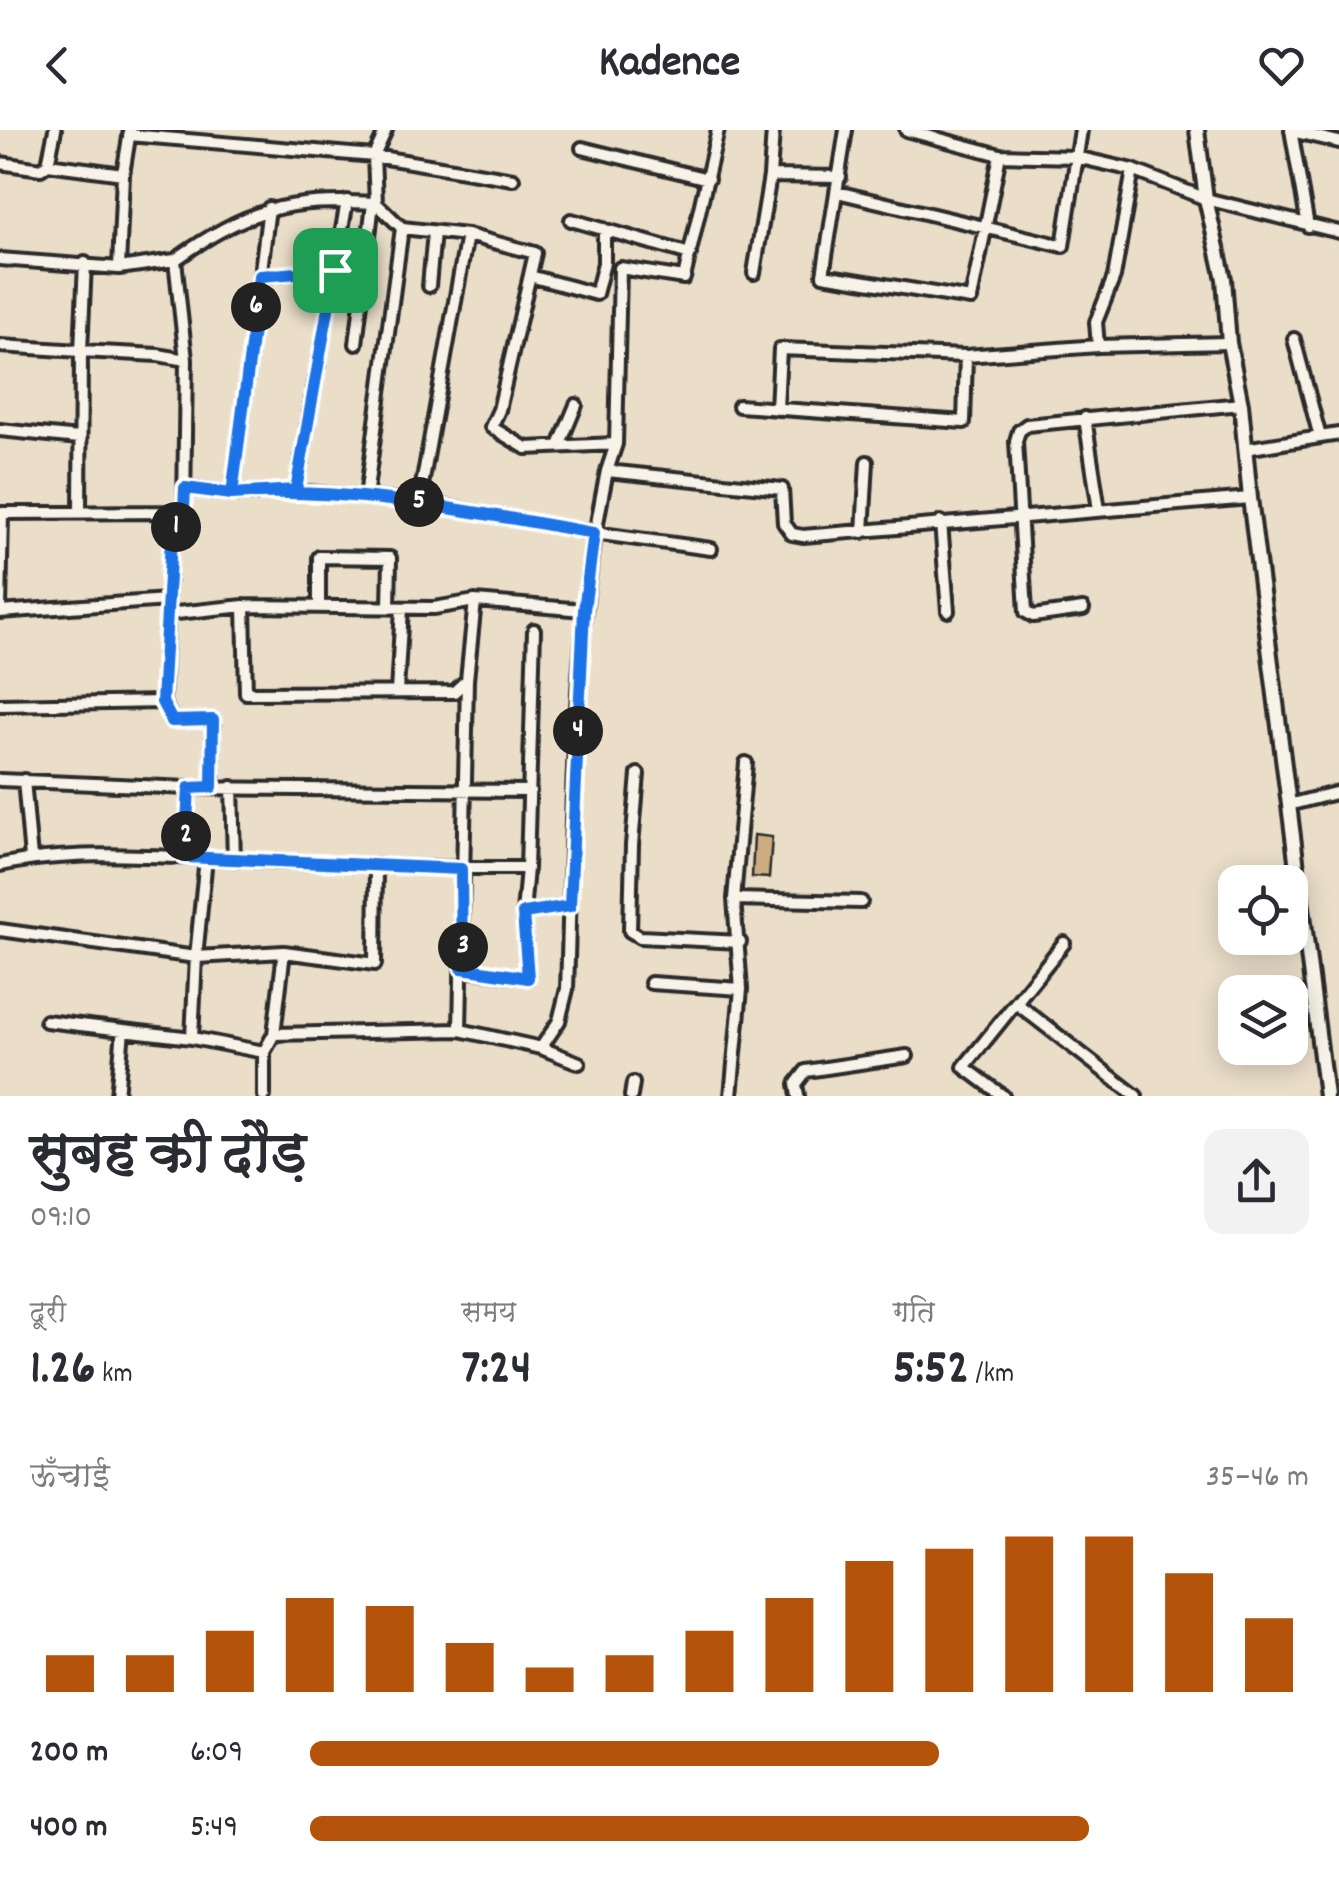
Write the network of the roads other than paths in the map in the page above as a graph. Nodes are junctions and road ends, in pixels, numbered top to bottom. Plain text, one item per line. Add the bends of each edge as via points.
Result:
1 (55, 130) edge
2 (386, 130) edge
3 (718, 130) edge
4 (773, 130) edge
5 (846, 130) edge
6 (906, 130) edge
7 (1082, 130) edge
8 (1197, 130) edge
9 (1291, 130) edge
10 (130, 132) edge
11 (959, 136) edge
12 (1339, 142) edge
13 (582, 148) dead end
14 (1000, 154) junction
15 (374, 156) junction
16 (1076, 157) junction
17 (0, 163) edge
18 (48, 164) junction
19 (1133, 170) junction
20 (122, 174) junction
21 (770, 176) junction
22 (840, 177) junction
23 (514, 178) dead end
24 (708, 179) junction
25 (837, 192) junction
26 (1206, 198) junction
27 (347, 201) junction
28 (374, 203) junction
29 (268, 208) junction
30 (571, 220) dead end
31 (1308, 226) junction
32 (402, 228) junction
33 (987, 228) junction
34 (604, 230) junction
35 (434, 232) junction
36 (1339, 232) edge
37 (466, 235) junction
38 (690, 254) junction
39 (0, 259) edge
40 (175, 260) junction
41 (85, 263) junction
42 (118, 268) junction
43 (335, 270) junction
44 (754, 273) dead end
45 (260, 276) junction
46 (530, 276) junction
47 (429, 286) dead end
48 (1294, 339) dead end
49 (1229, 342) junction
50 (356, 344) dead end
51 (0, 346) edge
52 (1098, 346) junction
53 (82, 351) junction
54 (966, 356) junction
55 (186, 360) junction
56 (1242, 404) junction
57 (576, 406) dead end
58 (739, 406) dead end
59 (777, 409) junction
60 (1084, 418) junction
61 (0, 430) edge
62 (1339, 434) edge
63 (1320, 437) junction
64 (79, 438) junction
65 (616, 444) junction
66 (559, 446) junction
67 (1245, 448) junction
68 (867, 462) dead end
69 (607, 471) junction
70 (185, 488) junction
71 (296, 490) junction
72 (232, 494) junction
73 (366, 497) junction
74 (1250, 498) junction
75 (419, 502) junction
76 (184, 509) junction
77 (1099, 510) junction
78 (1, 513) edge
79 (80, 513) junction
80 (1020, 518) junction
81 (941, 522) junction
82 (863, 532) junction
83 (594, 533) junction
84 (711, 549) dead end
85 (167, 600) junction
86 (474, 601) junction
87 (244, 606) junction
88 (319, 607) junction
89 (389, 608) junction
90 (402, 608) junction
91 (1084, 609) dead end
92 (584, 610) junction
93 (0, 611) edge
94 (948, 611) dead end
95 (167, 614) junction
96 (534, 630) dead end
97 (467, 680) junction
98 (397, 692) junction
99 (162, 702) junction
100 (0, 705) edge
101 (746, 762) dead end
102 (638, 774) dead end
103 (0, 780) edge
104 (24, 780) junction
105 (212, 787) junction
106 (232, 787) junction
107 (189, 788) junction
108 (464, 792) junction
109 (530, 792) junction
110 (1339, 792) edge
111 (1288, 805) junction
112 (185, 857) junction
113 (31, 858) junction
114 (206, 858) junction
115 (234, 860) junction
116 (0, 865) edge
117 (376, 866) junction
118 (527, 868) junction
119 (461, 869) junction
120 (734, 899) junction
121 (861, 902) dead end
122 (570, 906) junction
123 (523, 913) junction
124 (0, 930) edge
125 (740, 942) junction
126 (1064, 943) dead end
127 (284, 952) junction
128 (196, 957) junction
129 (462, 968) junction
130 (650, 983) dead end
131 (741, 990) junction
132 (1016, 1003) junction
133 (46, 1021) dead end
134 (122, 1030) junction
135 (460, 1030) junction
136 (274, 1034) junction
137 (192, 1038) junction
138 (540, 1048) junction
139 (264, 1052) junction
140 (907, 1056) dead end
141 (579, 1063) dead end
142 (633, 1083) dead end
143 (118, 1096) edge
144 (264, 1096) edge
145 (631, 1096) edge
146 (731, 1096) edge
147 (798, 1096) edge
148 (1003, 1096) edge
149 (1136, 1096) edge
150 (1326, 1096) edge

1 - 18 street
2 - 15 street
3 - 24 street
4 - 21 street
5 - 22 street
6 - 11 street
7 - 16 street
8 - 26 street
9 - 12 street
9 - 31 street
10 - 15 street
10 - 20 street
11 - 14 street
13 - 24 street
14 - 16 street
14 - 33 street
15 - 23 street
15 - 28 street
16 - 19 street
16 - 33 street via 1062,246
17 - 18 street via 41,169
18 - 20 street
19 - 26 street
19 - 52 street via 1114,276 1096,322
20 - 42 street
21 - 22 street
21 - 44 street
22 - 25 street
24 - 38 street
25 - 33 street
25 - 33 street via 823,276 971,299
26 - 31 street
26 - 49 street
27 - 28 street
27 - 29 street
27 - 43 street
28 - 32 street
28 - 50 street
29 - 40 street via 219,229
29 - 45 street
30 - 34 street
31 - 36 street
32 - 35 street
32 - 73 street
34 - 38 street
34 - 46 street via 596,294
35 - 37 street
35 - 47 street
37 - 46 street via 536,254
37 - 75 street
38 - 65 street via 684,278 620,268
39 - 41 street
40 - 42 street
40 - 55 street
41 - 42 street
41 - 53 street
43 - 45 street
43 - 71 street
45 - 72 street
46 - 66 street via 491,428 526,448
48 - 63 street
49 - 52 street
49 - 56 street
51 - 53 street
52 - 54 street
53 - 55 street
53 - 64 street
54 - 59 street via 780,349
54 - 59 street via 964,422
55 - 70 street
56 - 60 street
56 - 67 street
57 - 66 street
58 - 59 street
60 - 77 street
60 - 80 street via 1019,430
61 - 64 street
62 - 63 street
63 - 67 street
64 - 79 street
65 - 66 street
65 - 69 street
67 - 74 street
68 - 82 street
69 - 82 street via 782,488 784,523 792,534
69 - 83 street
70 - 72 street
70 - 76 street
71 - 72 street
71 - 73 street
73 - 75 street
74 - 77 street
74 - 111 street
75 - 83 street
76 - 79 street
76 - 85 street via 171,540
77 - 80 street
78 - 79 street
78 - 93 street
80 - 81 street
80 - 91 street via 1026,612
81 - 82 street
81 - 94 street
83 - 84 street
83 - 92 street
85 - 93 street
85 - 95 street
86 - 90 street
86 - 92 street
86 - 97 street
87 - 88 street
87 - 95 street
87 - 98 street via 246,693
88 - 89 street
88 - 89 street via 320,557 390,558
89 - 90 street
90 - 98 street
92 - 122 street
95 - 99 street
96 - 109 street
97 - 98 street via 454,692
97 - 108 street
99 - 100 street
99 - 105 street via 172,721 213,720
101 - 120 street
102 - 125 street via 630,931
103 - 104 street
104 - 107 street
104 - 113 street
105 - 106 street
105 - 107 street
106 - 108 street
106 - 115 street
107 - 112 street
108 - 109 street
108 - 119 street
109 - 118 street
110 - 111 street
111 - 150 street
112 - 113 street
112 - 114 street
113 - 116 street
114 - 115 street
114 - 128 street
115 - 117 street
117 - 119 street
117 - 127 street via 375,964
118 - 119 street
118 - 123 street
119 - 129 street
120 - 121 street
120 - 125 street
122 - 123 street
122 - 138 street via 567,989 559,1021
123 - 129 street via 528,978
124 - 128 street
125 - 131 street
126 - 132 street
127 - 128 street
127 - 136 street
128 - 137 street
129 - 135 street
130 - 131 street
131 - 146 street
132 - 148 street via 964,1067
132 - 149 street
133 - 134 street
134 - 137 street
134 - 143 street
135 - 136 street
135 - 138 street
136 - 139 street
137 - 139 street
138 - 141 street
139 - 144 street
140 - 147 street via 806,1071 796,1084
142 - 145 street

